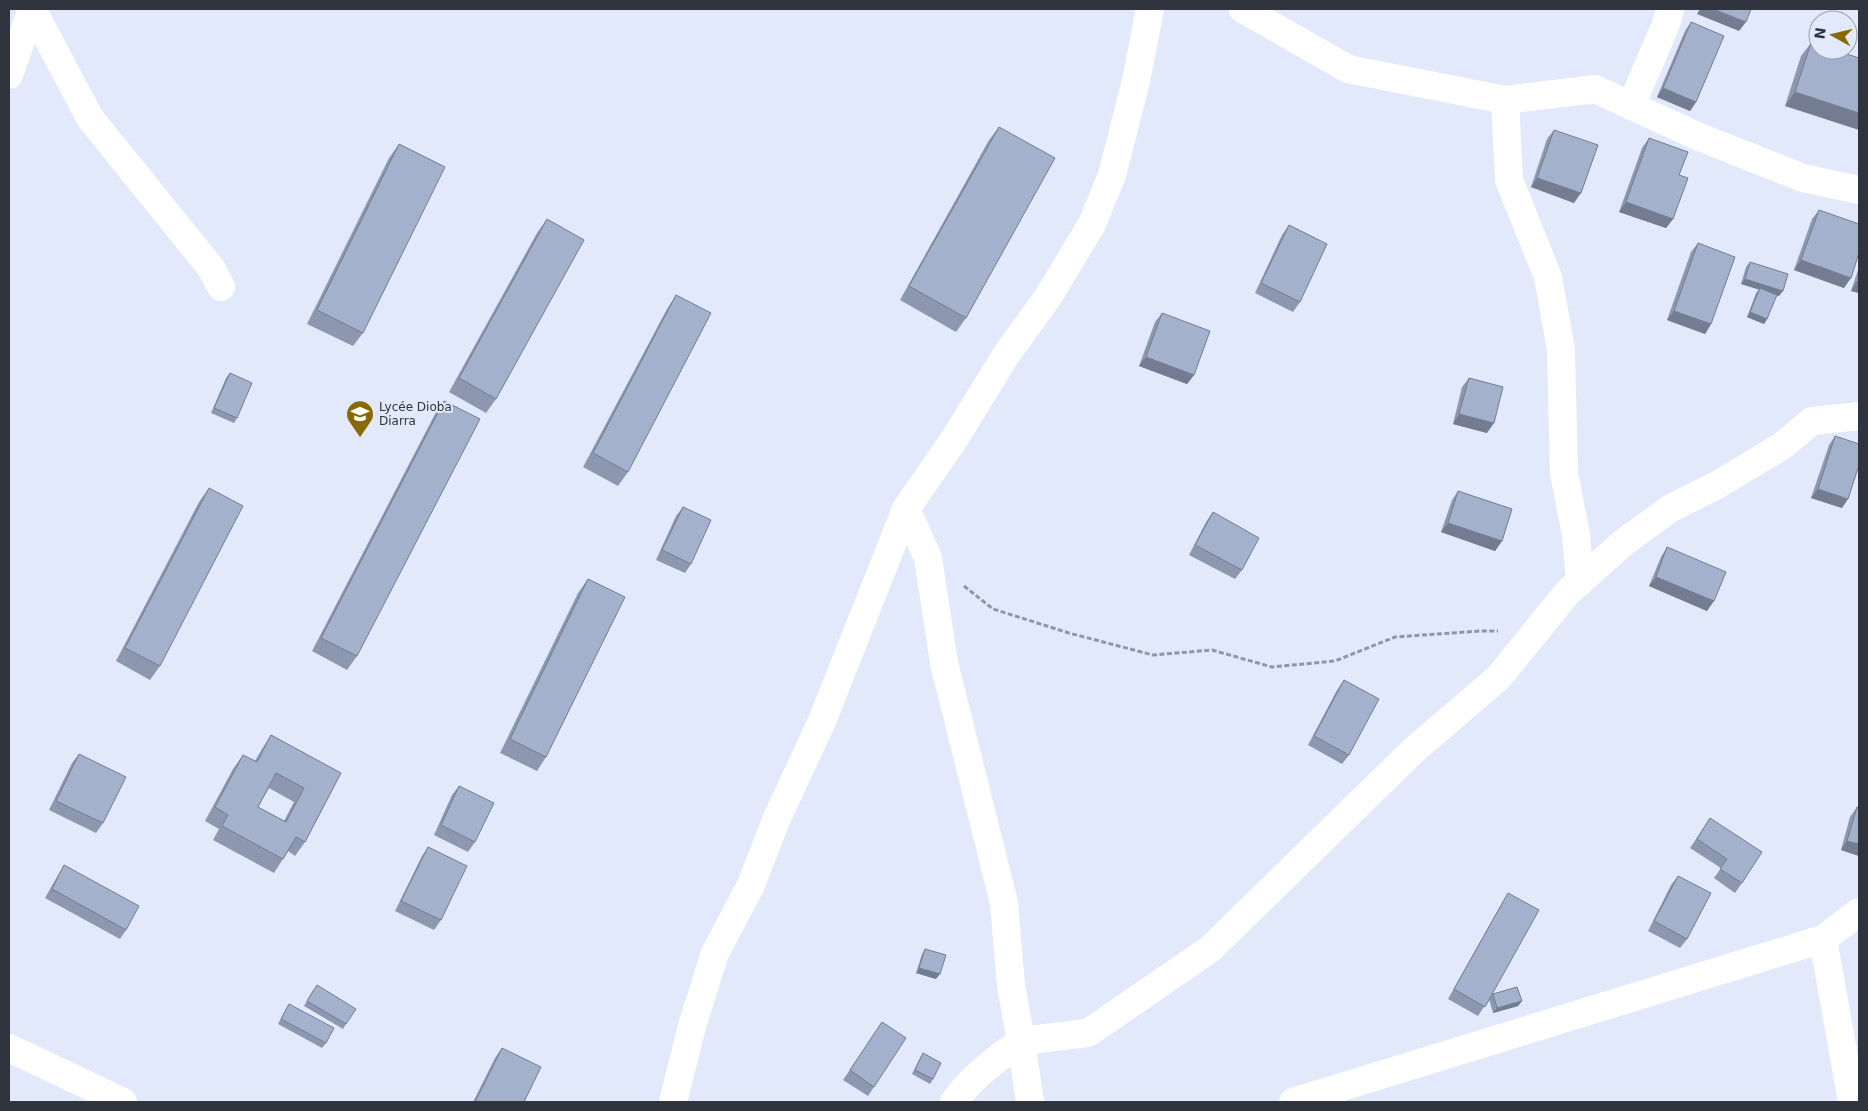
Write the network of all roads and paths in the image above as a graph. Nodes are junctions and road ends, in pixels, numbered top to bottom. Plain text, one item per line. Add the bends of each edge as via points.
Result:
1 (32, 9) edge
2 (1150, 9) edge
3 (1243, 9) edge
4 (1670, 9) edge
5 (9, 75) edge
6 (1505, 100) junction
7 (1631, 106) junction
8 (1859, 190) edge
9 (221, 287) dead end
10 (1859, 416) edge
11 (906, 509) junction
12 (928, 558) junction
13 (1580, 582) junction
14 (1536, 632) junction
15 (1859, 912) edge
16 (1823, 939) junction
17 (1021, 1041) junction
18 (9, 1048) edge
19 (123, 1102) edge
20 (673, 1102) edge
21 (954, 1102) edge
22 (1030, 1102) edge
23 (1293, 1102) edge
24 (1852, 1102) edge

1 - 5 street
1 - 9 street via 90,118 211,268
2 - 11 street via 1112,175 1092,224 1048,297 1006,355
3 - 6 street via 1348,69
4 - 7 street
6 - 7 street via 1595,89
6 - 13 street via 1509,180 1548,277 1561,350 1564,473 1576,535
7 - 8 street via 1803,178
10 - 13 street via 1812,421 1782,446 1671,508 1623,543
11 - 12 street
11 - 20 street via 822,721 777,818 750,887 715,953
12 - 14 path via 993,609 1153,655 1212,650 1272,667 1335,661 1394,638 1480,631
12 - 17 street via 944,663 1004,902 1011,986
13 - 14 street
14 - 17 street via 1499,677 1414,750 1210,949 1088,1034
15 - 16 street
16 - 23 street
16 - 24 street
17 - 21 street via 993,1062
17 - 22 street
18 - 19 street

